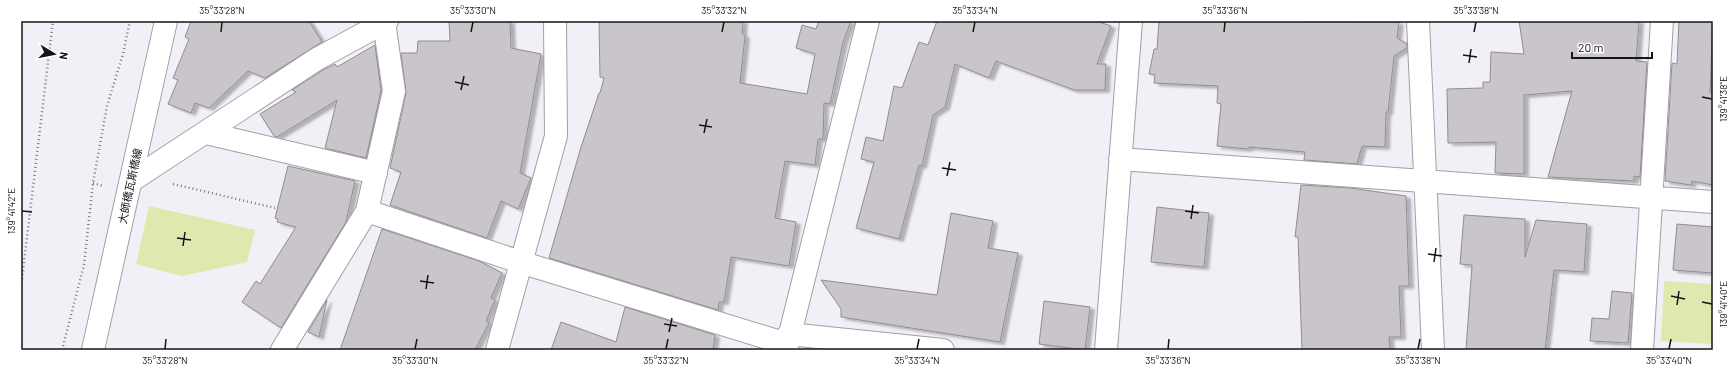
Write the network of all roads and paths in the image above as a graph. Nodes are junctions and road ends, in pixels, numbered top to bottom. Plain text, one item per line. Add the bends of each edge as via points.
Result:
1 (53, 21) edge
2 (130, 21) edge
3 (166, 21) edge
4 (556, 21) edge
5 (868, 21) edge
6 (1131, 21) edge
7 (1418, 21) edge
8 (1662, 21) edge
9 (385, 22) edge
10 (206, 133) junction
11 (1120, 158) junction
12 (376, 173) junction
13 (1425, 180) junction
14 (131, 181) junction
15 (168, 183) dead end
16 (1651, 196) junction
17 (1713, 202) edge
18 (275, 208) dead end
19 (367, 210) junction
20 (520, 262) junction
21 (21, 286) edge
22 (787, 343) edge
23 (62, 350) edge
24 (93, 350) edge
25 (282, 350) edge
26 (497, 350) edge
27 (943, 350) edge
28 (1106, 350) edge
29 (1433, 350) edge
30 (1642, 350) edge

1 - 21 path
2 - 23 path via 107,106 93,183 84,265
3 - 14 street, 大師橋瓦斯橋線
4 - 20 street via 556,136
5 - 22 street
6 - 11 street
7 - 13 street
8 - 16 street
9 - 10 street via 318,59
9 - 12 street via 394,91
10 - 12 street
10 - 14 street
11 - 13 street
11 - 28 street
12 - 19 street
13 - 16 street
13 - 29 street
14 - 24 street, 大師橋瓦斯橋線
15 - 18 path
16 - 17 street
16 - 30 street
19 - 20 street
19 - 25 street
20 - 22 street
20 - 26 street
22 - 27 street

